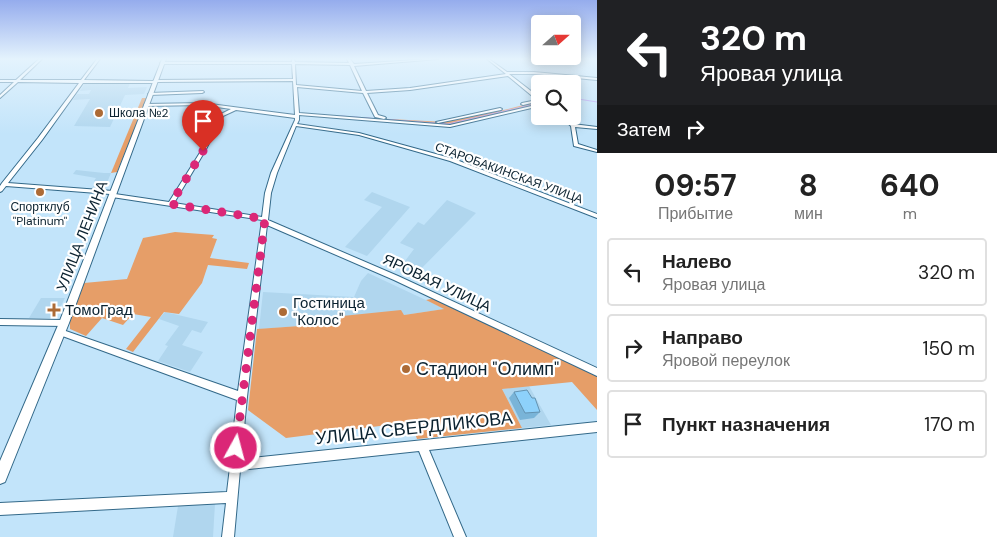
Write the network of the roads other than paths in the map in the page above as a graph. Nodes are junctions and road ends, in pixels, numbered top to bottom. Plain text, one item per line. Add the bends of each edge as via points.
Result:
1 (14, 84) edge
2 (79, 84) edge
3 (154, 84) edge
4 (295, 84) edge
5 (303, 84) edge
6 (361, 84) edge
7 (442, 84) edge
8 (520, 84) edge
9 (202, 92) dead end
10 (365, 92) junction
11 (531, 93) edge
12 (150, 94) junction
13 (0, 97) edge
14 (531, 102) edge
15 (146, 105) junction
16 (531, 107) edge
17 (235, 109) junction
18 (296, 119) junction
19 (572, 125) joint
20 (597, 128) edge
21 (597, 151) edge
22 (3, 184) edge
23 (0, 190) edge
24 (112, 194) junction
25 (171, 204) junction
26 (597, 216) edge
27 (265, 220) junction
28 (0, 322) edge
29 (64, 323) junction
30 (60, 332) junction
31 (597, 372) edge
32 (242, 397) junction
33 (597, 427) edge
34 (422, 445) junction
35 (234, 465) junction
36 (0, 476) edge
37 (231, 497) junction
38 (0, 509) edge
39 (228, 537) edge
40 (460, 537) edge

1 - 13 street
2 - 22 street
3 - 12 main road, УЛИЦА ЛЕНИНА
4 - 18 street
5 - 10 street
6 - 10 street
7 - 10 street
8 - 11 street
9 - 12 street
10 - 14 street via 376,116 444,122
12 - 15 main road, УЛИЦА ЛЕНИНА
15 - 17 street, СТАРОБАКИНСКАЯ УЛИЦА via 203,104
15 - 24 main road, УЛИЦА ЛЕНИНА
16 - 18 street via 450,126
17 - 18 street, СТАРОБАКИНСКАЯ УЛИЦА
17 - 25 street via 221,115
18 - 26 street, СТАРОБАКИНСКАЯ УЛИЦА via 452,160
18 - 27 street via 271,182
19 - 20 street
19 - 21 street via 576,144
22 - 23 street
22 - 24 street, ЯРОВАЯ УЛИЦА
24 - 25 street, ЯРОВАЯ УЛИЦА
24 - 29 main road, УЛИЦА ЛЕНИНА
25 - 27 street, ЯРОВАЯ УЛИЦА
27 - 31 street, ЯРОВАЯ УЛИЦА
27 - 32 street
28 - 29 street
29 - 30 main road, УЛИЦА ЛЕНИНА
30 - 32 street
30 - 36 main road, УЛИЦА ЛЕНИНА
32 - 35 street
33 - 34 street, УЛИЦА СВЕРДЛИКОВА
34 - 35 street, УЛИЦА СВЕРДЛИКОВА
34 - 40 street
35 - 37 street
37 - 38 street
37 - 39 street

